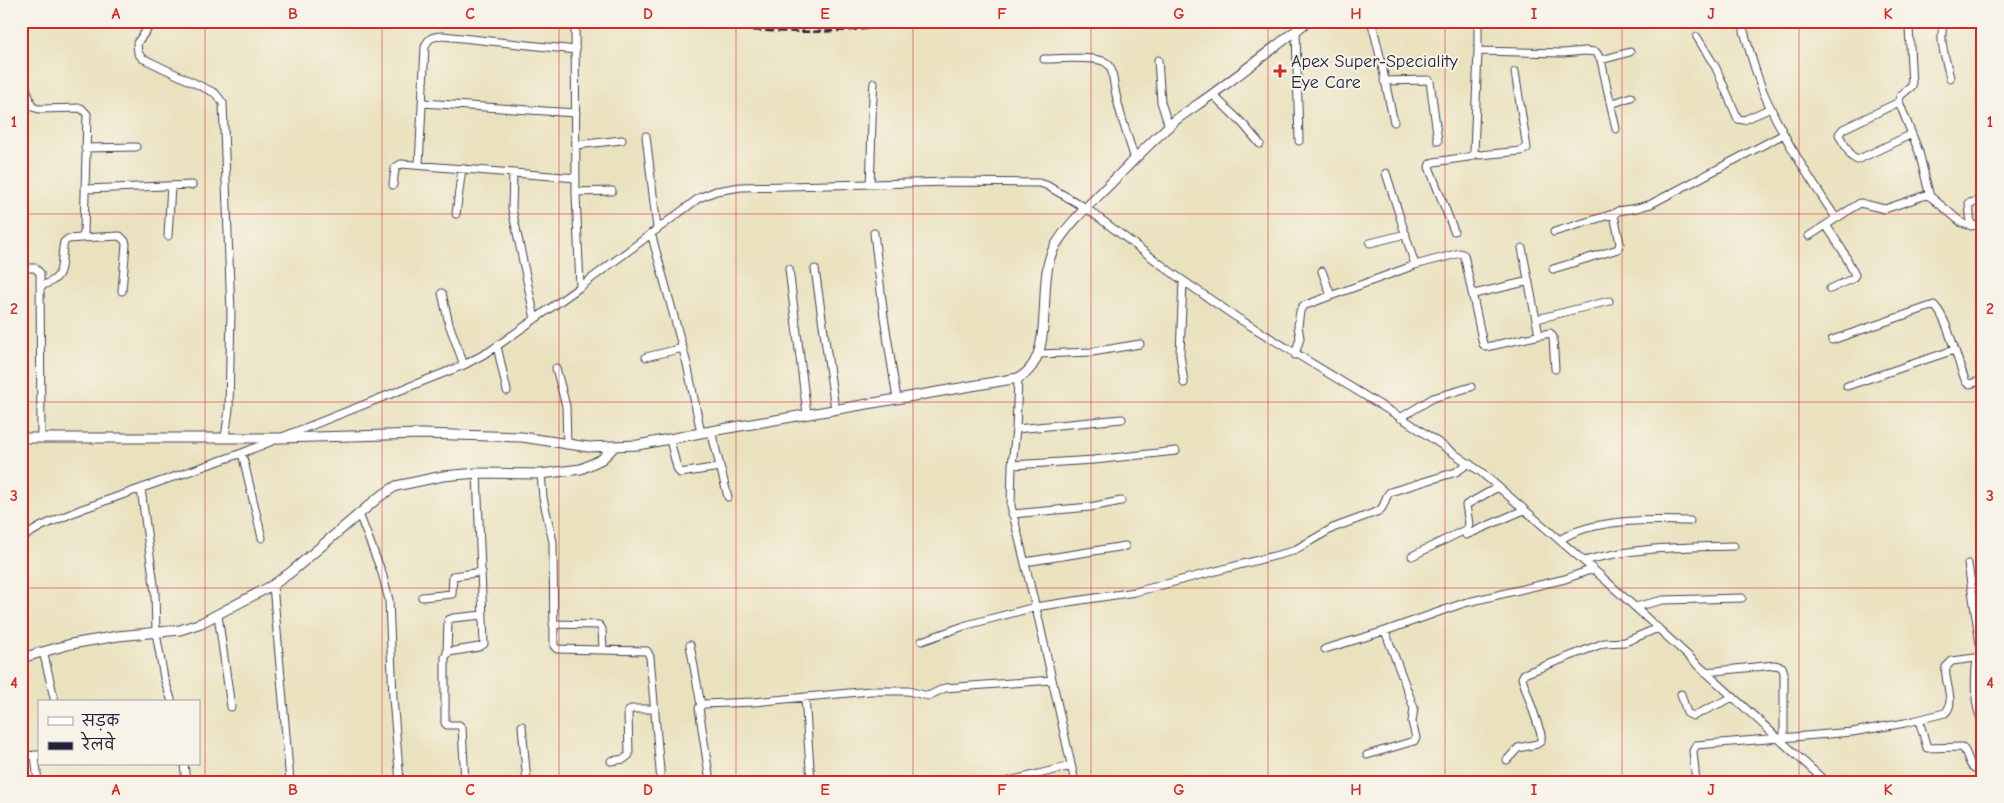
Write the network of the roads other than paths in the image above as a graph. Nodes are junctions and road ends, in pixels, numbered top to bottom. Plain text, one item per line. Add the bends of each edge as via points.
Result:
1 (575, 21) edge
2 (1308, 21) edge
3 (1371, 21) edge
4 (1478, 21) edge
5 (1932, 21) edge
6 (1944, 21) edge
7 (149, 27) dead end
8 (1296, 30) junction
9 (1744, 31) dead end
10 (1697, 37) dead end
11 (576, 50) junction
12 (1478, 51) junction
13 (1630, 52) dead end
14 (1044, 59) dead end
15 (1158, 60) dead end
16 (1601, 60) junction
17 (21, 70) edge
18 (1515, 72) dead end
19 (1950, 78) dead end
20 (1384, 81) junction
21 (874, 83) dead end
22 (1212, 94) junction
23 (1631, 97) dead end
24 (1899, 102) junction
25 (422, 103) junction
26 (1611, 104) junction
27 (31, 105) junction
28 (1771, 108) junction
29 (21, 110) edge
30 (576, 113) junction
31 (1394, 122) dead end
32 (1169, 126) junction
33 (1616, 129) dead end
34 (1784, 134) junction
35 (1912, 134) junction
36 (646, 136) dead end
37 (622, 140) dead end
38 (1438, 140) dead end
39 (1299, 141) dead end
40 (1260, 144) dead end
41 (576, 145) junction
42 (136, 147) dead end
43 (85, 148) junction
44 (1474, 153) junction
45 (1135, 159) junction
46 (419, 165) junction
47 (462, 168) junction
48 (513, 173) junction
49 (1386, 173) dead end
50 (576, 178) junction
51 (870, 184) junction
52 (192, 185) dead end
53 (170, 186) junction
54 (393, 186) dead end
55 (85, 189) junction
56 (612, 191) dead end
57 (576, 192) junction
58 (1930, 196) junction
59 (1983, 200) edge
60 (1086, 208) junction
61 (1616, 213) junction
62 (456, 214) dead end
63 (1836, 218) junction
64 (1826, 225) junction
65 (1971, 226) junction
66 (1983, 226) edge
67 (654, 231) junction
68 (1454, 231) dead end
69 (1554, 232) dead end
70 (874, 233) dead end
71 (1406, 234) junction
72 (168, 236) dead end
73 (1809, 236) dead end
74 (81, 238) junction
75 (1370, 243) dead end
76 (1522, 248) dead end
77 (1416, 265) junction
78 (21, 268) edge
79 (789, 269) dead end
80 (815, 269) dead end
81 (1553, 269) dead end
82 (1322, 271) dead end
83 (1184, 281) junction
84 (1529, 281) junction
85 (41, 286) junction
86 (580, 287) junction
87 (1830, 289) dead end
88 (122, 291) dead end
89 (442, 293) dead end
90 (1474, 294) junction
91 (1331, 296) junction
92 (1609, 301) dead end
93 (535, 319) junction
94 (1537, 320) junction
95 (1539, 335) junction
96 (1832, 340) dead end
97 (1140, 344) dead end
98 (497, 346) junction
99 (683, 348) junction
100 (1954, 350) junction
101 (1038, 354) junction
102 (1295, 354) junction
103 (646, 357) dead end
104 (464, 366) junction
105 (556, 368) dead end
106 (1555, 369) dead end
107 (1018, 378) junction
108 (1983, 380) edge
109 (1184, 383) dead end
110 (1847, 386) dead end
111 (1471, 387) dead end
112 (507, 391) dead end
113 (897, 399) junction
114 (835, 410) junction
115 (807, 414) junction
116 (1400, 418) junction
117 (1122, 419) dead end
118 (1016, 429) junction
119 (711, 431) junction
120 (701, 433) junction
121 (21, 438) edge
122 (41, 438) junction
123 (225, 438) junction
124 (280, 438) junction
125 (670, 440) junction
126 (567, 445) junction
127 (614, 447) junction
128 (1176, 451) dead end
129 (242, 453) junction
130 (1468, 463) junction
131 (1012, 465) junction
132 (720, 467) junction
133 (477, 473) junction
134 (541, 474) junction
135 (1498, 487) junction
136 (141, 489) junction
137 (728, 496) dead end
138 (1121, 501) dead end
139 (1524, 510) junction
140 (359, 514) junction
141 (1012, 514) junction
142 (1690, 521) dead end
143 (1466, 535) dead end
144 (21, 538) edge
145 (262, 538) dead end
146 (1560, 540) junction
147 (1125, 546) dead end
148 (1734, 546) dead end
149 (1412, 556) dead end
150 (1584, 561) junction
151 (1024, 562) junction
152 (1968, 564) dead end
153 (1593, 569) junction
154 (482, 572) junction
155 (273, 585) junction
156 (422, 597) dead end
157 (1742, 598) dead end
158 (1035, 607) junction
159 (1635, 607) junction
160 (218, 615) junction
161 (483, 615) junction
162 (553, 624) junction
163 (1658, 628) junction
164 (1385, 631) junction
165 (156, 633) junction
166 (922, 641) dead end
167 (690, 645) dead end
168 (1325, 649) dead end
169 (603, 650) junction
170 (43, 652) junction
171 (447, 653) junction
172 (1981, 657) edge
173 (21, 658) edge
174 (1705, 672) junction
175 (1052, 680) junction
176 (1680, 694) dead end
177 (1733, 696) junction
178 (805, 697) junction
179 (55, 700) edge
180 (171, 700) edge
181 (701, 705) junction
182 (231, 707) dead end
183 (654, 709) junction
184 (1919, 720) junction
185 (1983, 721) edge
186 (522, 726) dead end
187 (1782, 739) junction
188 (1366, 754) dead end
189 (37, 755) edge
190 (21, 756) edge
191 (1507, 760) dead end
192 (611, 761) dead end
193 (184, 766) edge
194 (1071, 766) junction
195 (1983, 769) edge
196 (38, 782) edge
197 (186, 782) edge
198 (290, 782) edge
199 (400, 782) edge
200 (465, 782) edge
201 (527, 782) edge
202 (661, 782) edge
203 (710, 782) edge
204 (811, 782) edge
205 (1005, 782) edge
206 (1075, 782) edge
207 (1696, 782) edge
208 (1826, 782) edge

1 - 11 street
2 - 8 street
3 - 20 street
4 - 12 street
5 - 24 street via 1909,27 1912,86 1900,96
6 - 19 street via 1941,34
7 - 123 street via 137,43 142,58 215,93 223,103 231,312 229,409
8 - 22 street
8 - 39 street
9 - 28 street
10 - 28 street via 1716,68 1738,119 1744,120
11 - 25 street via 431,37 424,47
11 - 30 street
12 - 16 street via 1563,54 1591,51 1596,52
12 - 44 street
13 - 16 street
14 - 45 street via 1108,63 1118,109
15 - 32 street via 1161,102
16 - 26 street
17 - 27 street
18 - 44 street via 1527,148 1522,152
20 - 31 street
20 - 38 street via 1430,81
21 - 51 street
22 - 32 street
22 - 40 street
23 - 26 street
24 - 35 street
24 - 35 street via 1843,129 1840,137 1852,157 1858,160
25 - 30 street
25 - 46 street
26 - 33 street
27 - 29 street
27 - 43 street via 39,109 84,110 87,114
28 - 34 street
30 - 41 street
32 - 45 street
34 - 61 street via 1646,206
34 - 63 street
35 - 58 street
36 - 67 street
37 - 41 street
41 - 50 street
42 - 43 street
43 - 55 street
44 - 68 street via 1473,156 1434,162 1429,167
45 - 60 street
46 - 47 street
46 - 54 street via 396,166
47 - 48 street
47 - 62 street
48 - 50 street
48 - 93 street via 512,209
49 - 71 street
50 - 57 street
51 - 60 street via 1039,183
51 - 67 street via 741,187 716,191 699,198
52 - 53 street
53 - 55 street
53 - 72 street
55 - 74 street via 84,234
56 - 57 street
57 - 86 street
58 - 63 street via 1920,196 1881,210 1860,203
58 - 65 street via 1962,223
59 - 65 street via 1969,203
60 - 83 street
60 - 101 street via 1052,250
61 - 69 street
61 - 81 street via 1618,250
63 - 64 street
64 - 73 street
64 - 87 street via 1855,275
65 - 66 street
67 - 86 street
67 - 99 street
70 - 113 street
71 - 75 street
71 - 77 street
74 - 85 street via 64,242 57,278
74 - 88 street via 124,238
76 - 84 street
77 - 90 street via 1460,253 1464,255
77 - 91 street
78 - 85 street via 39,270
79 - 115 street
80 - 114 street
82 - 91 street
83 - 102 street
83 - 109 street via 1180,354
84 - 90 street
84 - 94 street
85 - 122 street
86 - 93 street
89 - 104 street
90 - 95 street via 1486,347
91 - 102 street via 1303,306
92 - 94 street
93 - 98 street
94 - 95 street
95 - 106 street via 1550,333 1553,337
96 - 100 street via 1934,304
97 - 101 street via 1092,352
98 - 104 street
98 - 112 street
99 - 103 street
99 - 120 street
100 - 108 street via 1966,382
100 - 110 street
101 - 107 street via 1031,368
102 - 116 street
104 - 124 street
105 - 126 street via 566,406
107 - 113 street
107 - 118 street
111 - 116 street via 1433,398
113 - 114 street
114 - 115 street
115 - 119 street
116 - 130 street
117 - 118 street
118 - 131 street
119 - 120 street
119 - 132 street
120 - 125 street
121 - 122 street
122 - 123 street
123 - 124 street
124 - 126 street via 464,435 522,437
124 - 129 street
125 - 127 street
125 - 132 street via 680,473
126 - 127 street
127 - 134 street via 593,464 580,469
128 - 131 street
129 - 136 street
129 - 145 street
130 - 135 street
130 - 158 street via 1456,472 1390,492 1379,511 1333,528 1293,551 1144,590
131 - 141 street
132 - 137 street
133 - 134 street
133 - 140 street via 425,478 396,486
133 - 154 street
134 - 162 street via 552,542
135 - 139 street
135 - 149 street via 1466,505 1470,524 1467,529
136 - 144 street via 65,516
136 - 165 street via 155,592
138 - 141 street
139 - 143 street
139 - 146 street
140 - 155 street
140 - 199 street via 389,600
141 - 151 street
142 - 146 street via 1629,522 1579,530
146 - 150 street
147 - 151 street
148 - 150 street via 1656,548
150 - 153 street
151 - 158 street
152 - 172 street
153 - 159 street
153 - 164 street via 1565,579 1464,603
154 - 156 street via 453,576 452,594
154 - 161 street
155 - 160 street
155 - 198 street
157 - 159 street via 1664,600
158 - 166 street
158 - 175 street
159 - 163 street
160 - 165 street via 191,627
160 - 182 street
161 - 171 street via 483,646
161 - 171 street via 448,620
162 - 169 street via 599,625
162 - 169 street via 553,643 557,649
163 - 174 street
163 - 191 street via 1625,642 1604,643 1524,674 1522,678 1541,741 1518,748
164 - 168 street
164 - 188 street via 1414,708 1412,719 1416,738
165 - 170 street via 118,636
165 - 180 street
167 - 181 street
169 - 183 street via 648,651
170 - 173 street
170 - 179 street
171 - 200 street via 445,722 462,728
172 - 184 street via 1948,664 1945,671 1948,710
172 - 185 street via 1976,688 1979,715
174 - 177 street
174 - 187 street via 1782,667
175 - 178 street via 945,688 928,696 908,691 870,690
175 - 194 street
176 - 177 street via 1687,713 1692,716
177 - 187 street
178 - 181 street
178 - 204 street
181 - 203 street
183 - 192 street via 631,709 628,712 629,755
183 - 202 street
184 - 187 street via 1861,731
184 - 195 street via 1927,748 1962,746 1972,768
186 - 201 street
187 - 207 street via 1696,745 1693,751
187 - 208 street
189 - 190 street
189 - 196 street
193 - 197 street
194 - 205 street
194 - 206 street

